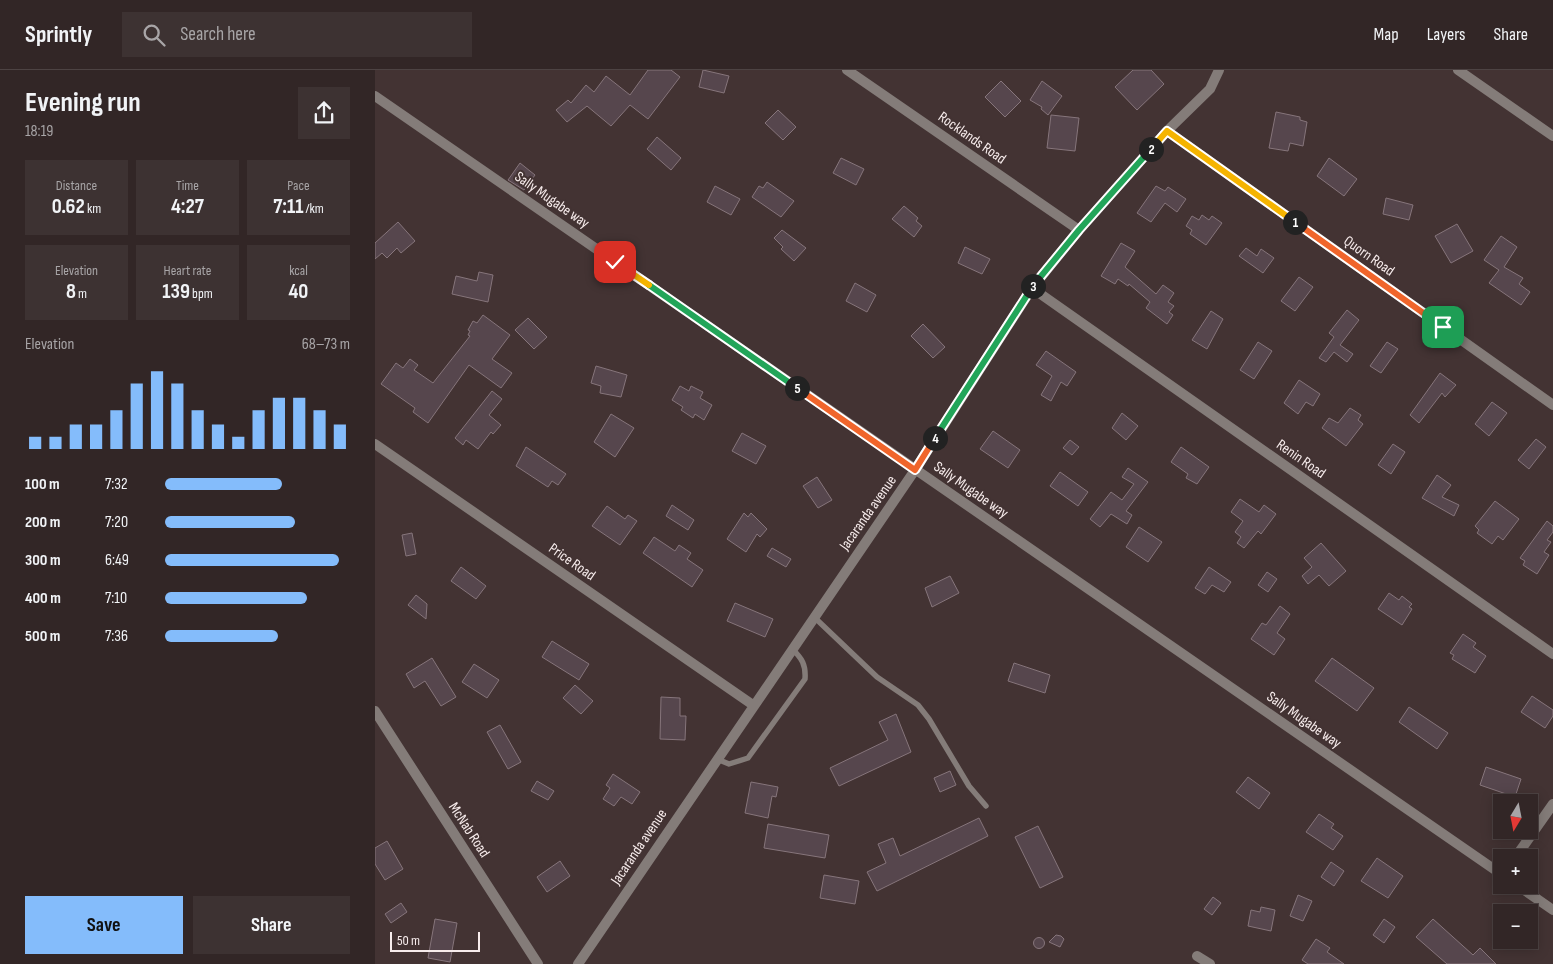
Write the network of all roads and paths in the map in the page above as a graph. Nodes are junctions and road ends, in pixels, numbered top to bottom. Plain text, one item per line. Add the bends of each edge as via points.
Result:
1 (847, 70) edge
2 (1219, 70) edge
3 (1457, 70) edge
4 (375, 96) edge
5 (1167, 131) junction
6 (1553, 136) edge
7 (1079, 230) junction
8 (1032, 288) junction
9 (1553, 405) edge
10 (375, 444) edge
11 (915, 470) junction
12 (814, 617) junction
13 (792, 649) junction
14 (1553, 654) edge
15 (753, 705) junction
16 (375, 711) edge
17 (717, 758) junction
18 (1553, 804) edge
19 (986, 806) dead end
20 (1521, 849) edge
21 (1493, 868) edge
22 (1530, 894) edge
23 (1553, 910) edge
24 (1197, 956) dead end
25 (538, 964) edge
26 (578, 964) edge
27 (1209, 964) edge

1 - 7 street, Rocklands Road
2 - 5 street, Jacaranda avenue via 1210,89
3 - 6 street
4 - 11 street, Sally Mugabe way
5 - 7 street, Jacaranda avenue
5 - 9 street, Quorn Road
7 - 8 street, Jacaranda avenue
8 - 11 street, Jacaranda avenue
8 - 14 street, Renin Road
10 - 15 street, Price Road
11 - 12 street, Jacaranda avenue
11 - 21 street, Sally Mugabe way
12 - 13 street, Jacaranda avenue
12 - 19 lane via 877,676 918,705 969,786
13 - 15 street, Jacaranda avenue
13 - 17 lane via 801,657 806,669 805,679 748,758 729,764
15 - 17 street, Jacaranda avenue
16 - 25 street, McNab Road
17 - 26 street, Jacaranda avenue
18 - 20 street
22 - 23 street
24 - 27 street

